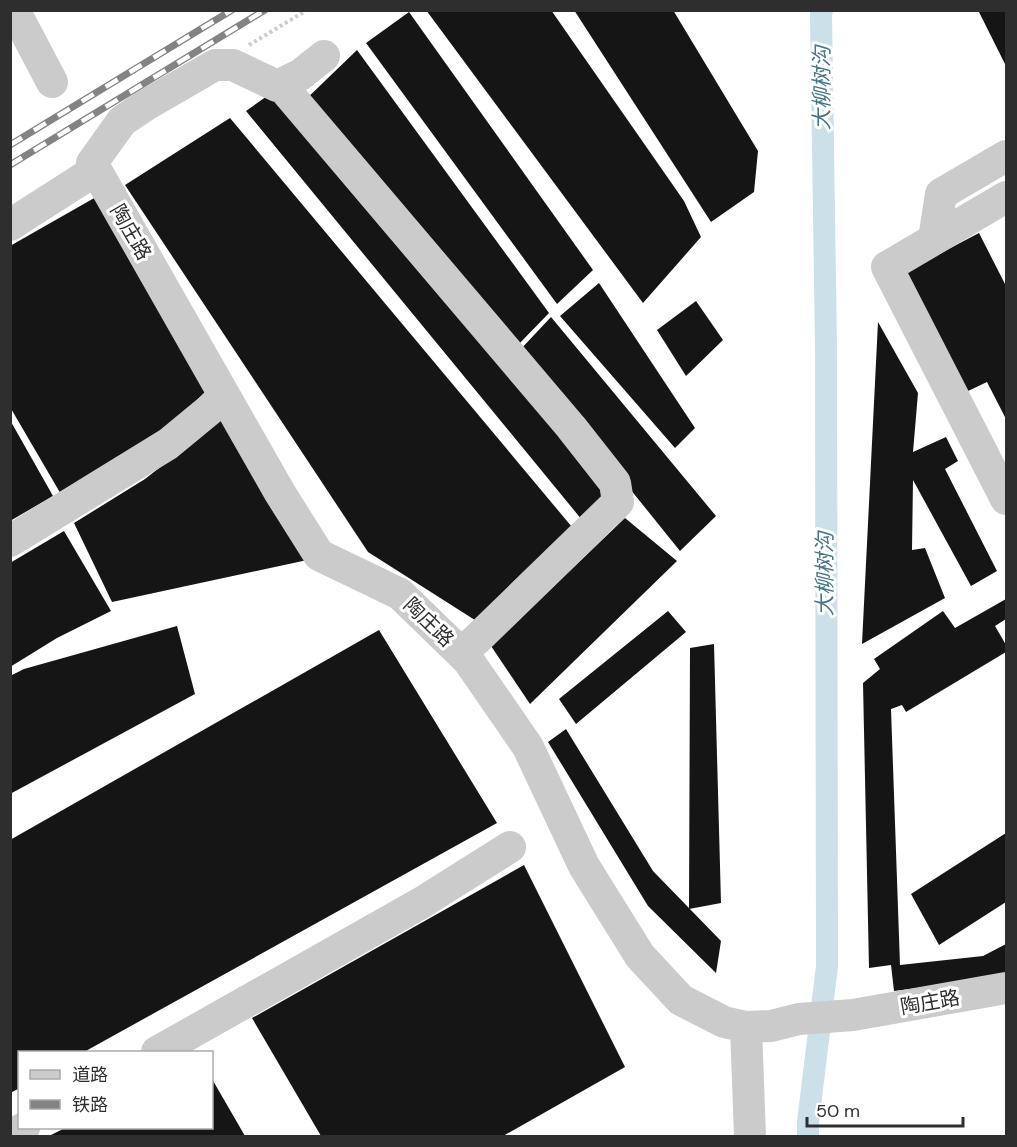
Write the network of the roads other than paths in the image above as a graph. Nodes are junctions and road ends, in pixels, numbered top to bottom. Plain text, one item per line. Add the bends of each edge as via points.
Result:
1 (14, 10) edge
2 (324, 56) dead end
3 (52, 82) dead end
4 (280, 84) junction
5 (1006, 156) edge
6 (94, 166) junction
7 (1006, 197) edge
8 (10, 225) edge
9 (934, 239) junction
10 (225, 397) junction
11 (1006, 499) edge
12 (10, 541) edge
13 (461, 653) junction
14 (510, 847) dead end
15 (1006, 988) edge
16 (746, 1027) junction
17 (161, 1051) edge
18 (750, 1137) edge

1 - 3 street
2 - 4 street via 300,75
4 - 6 street via 233,65 215,65 122,121
4 - 13 street via 572,427 615,483 618,502
5 - 9 street via 942,194
6 - 8 street
6 - 10 street, 陶庄路
7 - 9 street
9 - 11 street via 887,267
10 - 12 street via 168,444
10 - 13 street, 陶庄路 via 319,555 400,594
13 - 16 street, 陶庄路 via 528,747 584,866 640,956 681,1000 724,1022
14 - 17 street via 421,903
15 - 16 street, 陶庄路 via 854,1015
16 - 18 street

